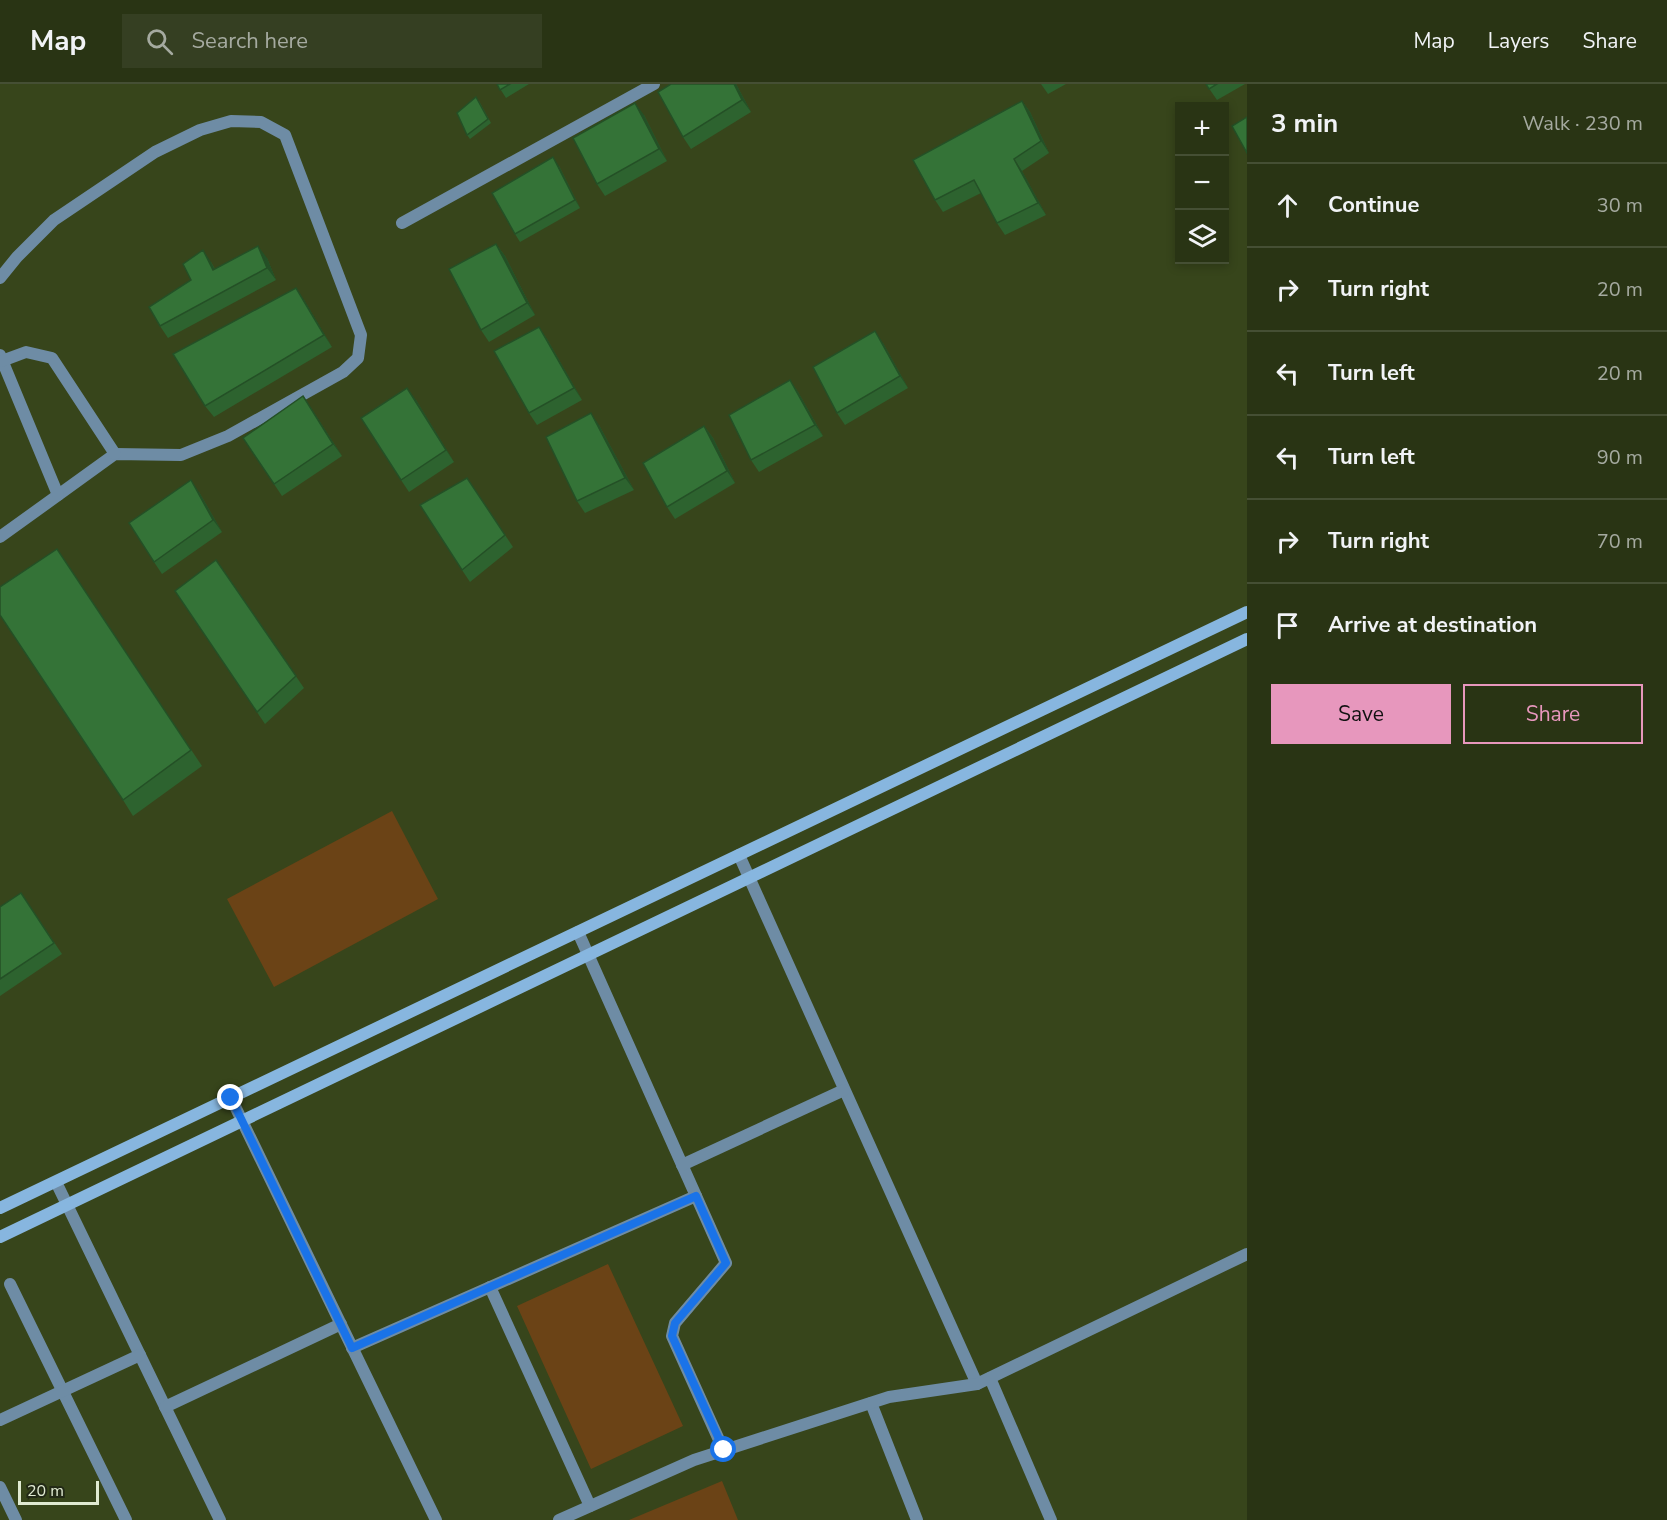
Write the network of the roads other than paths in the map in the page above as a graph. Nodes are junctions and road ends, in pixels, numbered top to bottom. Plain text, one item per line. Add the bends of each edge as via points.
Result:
1 (654, 84) edge
2 (402, 223) dead end
3 (0, 278) edge
4 (1, 358) edge
5 (115, 454) junction
6 (58, 495) junction
7 (0, 537) edge
8 (1247, 612) edge
9 (1247, 639) edge
10 (739, 855) junction
11 (749, 878) junction
12 (578, 932) junction
13 (588, 955) junction
14 (844, 1090) junction
15 (231, 1098) junction
16 (242, 1121) junction
17 (682, 1165) junction
18 (56, 1182) junction
19 (696, 1196) junction
20 (67, 1205) junction
21 (0, 1208) edge
22 (0, 1238) edge
23 (1247, 1254) edge
24 (10, 1284) dead end
25 (490, 1287) junction
26 (341, 1324) junction
27 (352, 1348) junction
28 (140, 1355) junction
29 (990, 1378) junction
30 (977, 1384) junction
31 (63, 1391) junction
32 (871, 1403) junction
33 (165, 1407) junction
34 (0, 1420) edge
35 (724, 1450) junction
36 (0, 1487) edge
37 (590, 1506) junction
38 (16, 1520) edge
39 (126, 1520) edge
40 (220, 1520) edge
41 (436, 1520) edge
42 (559, 1520) edge
43 (917, 1520) edge
44 (1051, 1520) edge

1 - 2 street
3 - 5 street via 54,220 155,152 200,130 231,121 261,122 285,135 361,335 358,358 343,372 228,436 181,454
4 - 5 street via 26,352 52,358
4 - 6 street
5 - 6 street
6 - 7 street
8 - 10 main road
9 - 11 main road
10 - 11 street
10 - 12 main road
11 - 13 main road
11 - 14 street
12 - 13 street
12 - 15 main road
13 - 16 main road
13 - 17 street
14 - 17 street
14 - 30 street
15 - 16 street
15 - 18 main road
16 - 20 main road
16 - 26 street
17 - 19 street
18 - 20 street
18 - 21 main road
19 - 25 street
19 - 35 street via 726,1263 675,1323 672,1336
20 - 22 main road
20 - 28 street
23 - 29 street
24 - 31 street
25 - 27 street
25 - 37 street
26 - 27 street
26 - 33 street
27 - 41 street
28 - 31 street
28 - 33 street
29 - 30 street
29 - 44 street
30 - 32 street
31 - 34 street
31 - 39 street
32 - 35 street
32 - 43 street
33 - 40 street
35 - 37 street
36 - 38 street
37 - 42 street

